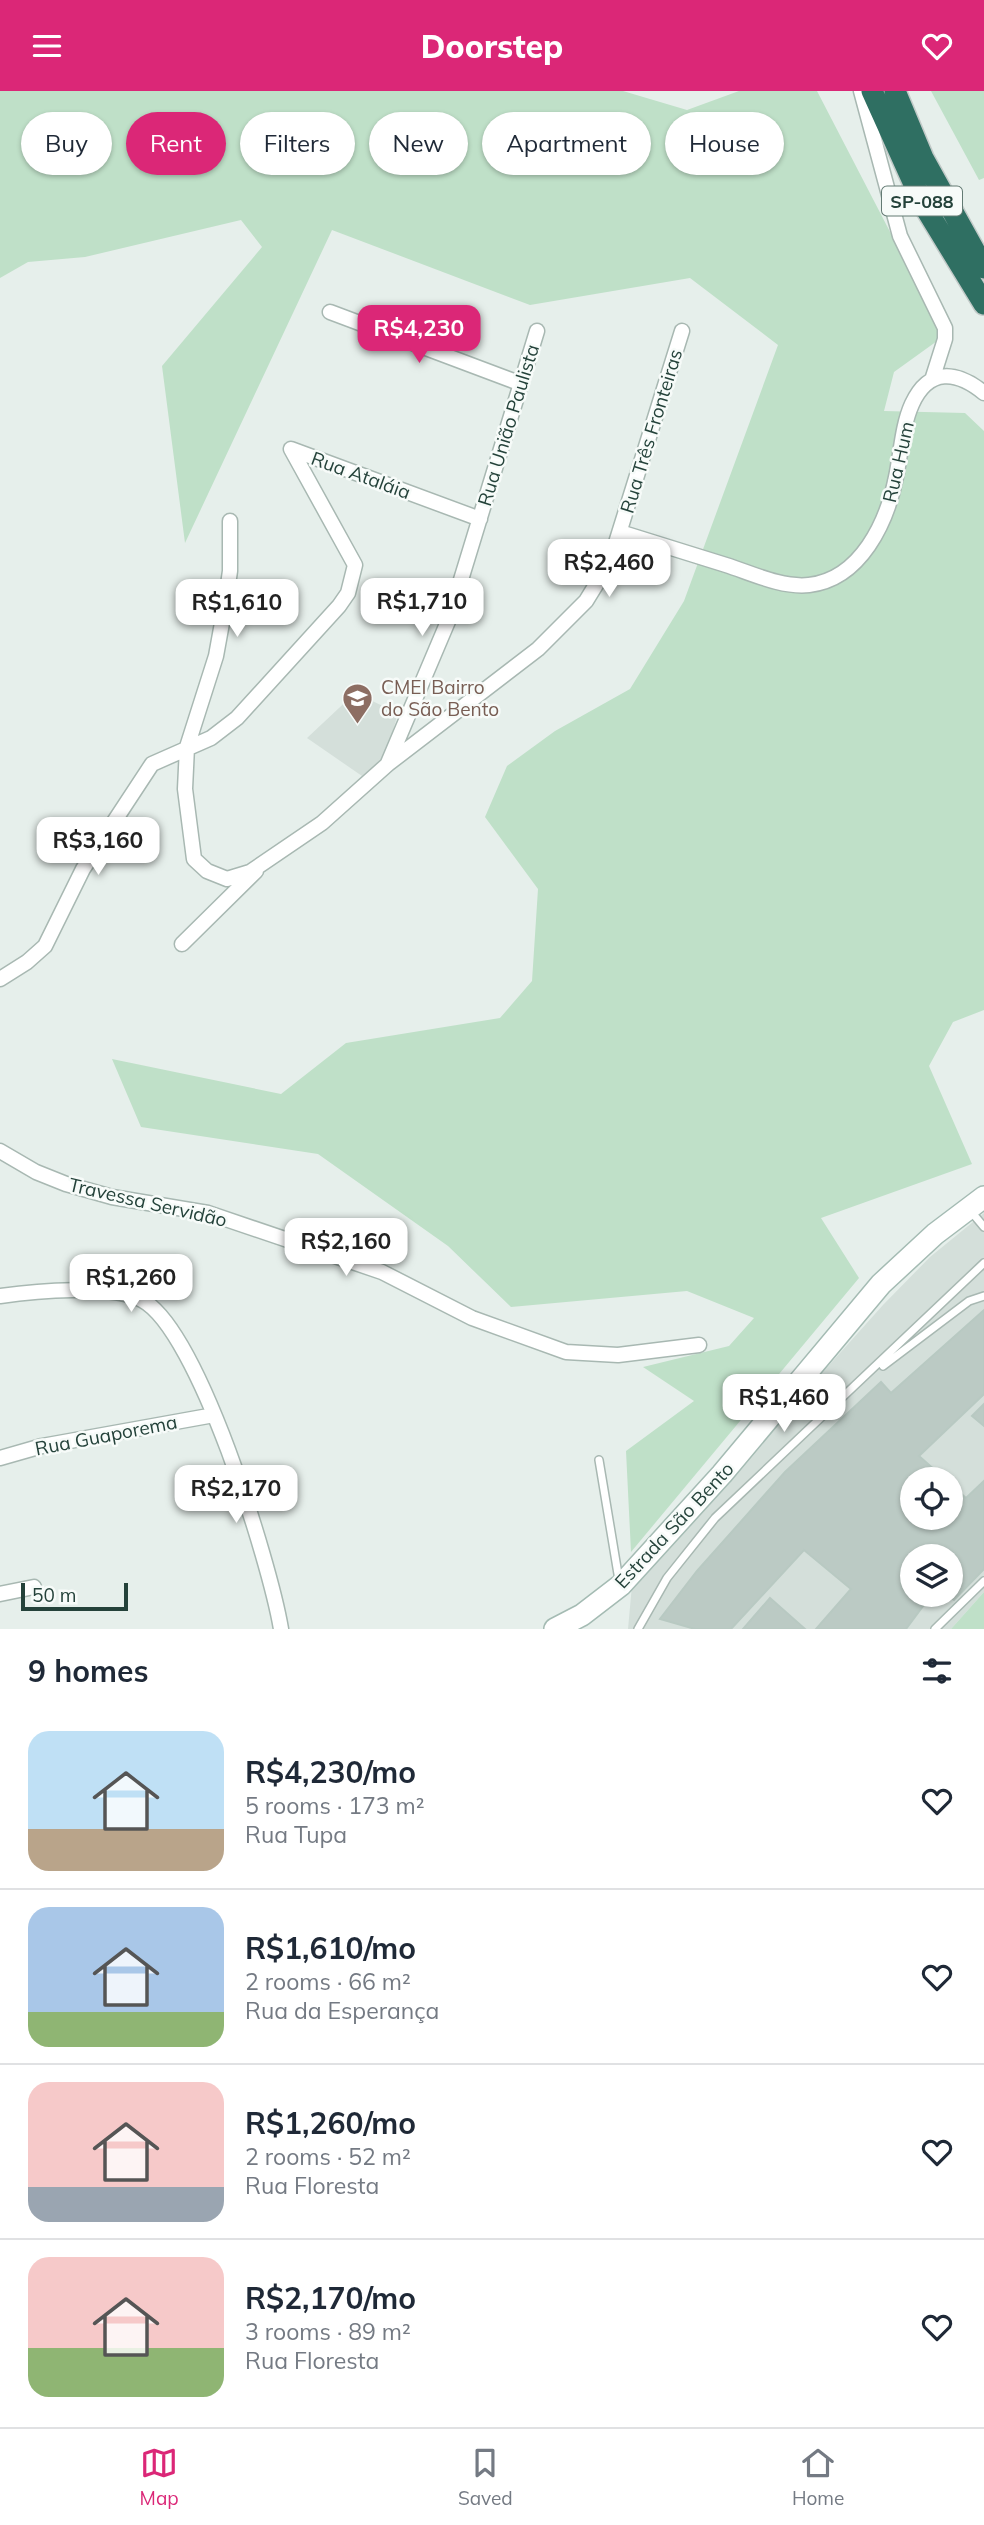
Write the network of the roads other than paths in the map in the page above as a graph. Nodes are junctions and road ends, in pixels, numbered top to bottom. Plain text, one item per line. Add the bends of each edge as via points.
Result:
1 (861, 91) edge
2 (872, 91) edge
3 (895, 91) edge
4 (984, 268) edge
5 (984, 304) edge
6 (330, 312) dead end
7 (537, 331) dead end
8 (682, 331) dead end
9 (932, 380) junction
10 (519, 383) junction
11 (984, 393) edge
12 (480, 519) junction
13 (230, 521) dead end
14 (620, 532) junction
15 (187, 747) junction
16 (388, 764) junction
17 (265, 862) junction
18 (183, 944) dead end
19 (0, 979) edge
20 (0, 1151) edge
21 (976, 1203) edge
22 (984, 1227) edge
23 (984, 1263) edge
24 (0, 1296) edge
25 (984, 1296) edge
26 (699, 1345) dead end
27 (857, 1385) junction
28 (214, 1415) junction
29 (0, 1458) edge
30 (598, 1460) dead end
31 (984, 1581) edge
32 (621, 1585) junction
33 (34, 1587) dead end
34 (0, 1594) edge
35 (281, 1629) edge
36 (555, 1629) edge
37 (638, 1629) edge
38 (935, 1629) edge

1 - 9 street, Rua Hum via 900,236 945,328
2 - 5 highway, SP-088 via 923,204
3 - 4 highway, SP-088 via 929,169
6 - 10 street
7 - 10 street, Rua União Paulista
8 - 14 street, Rua Três Fronteiras
9 - 11 street via 951,375 968,380
9 - 14 street, Rua Hum via 912,404 889,508 856,562 837,576 807,585 790,584
10 - 12 street, Rua União Paulista
12 - 15 street, Rua Ataláia via 290,449 355,565 348,593 237,718 211,738
12 - 16 street, Rua Três Fronteiras via 449,619
13 - 15 street via 230,571 216,656
14 - 16 street, Rua Três Fronteiras via 601,581 562,628
15 - 17 street, Rua Três Fronteiras via 186,814 194,859 207,871 227,879
15 - 19 street via 152,764 83,869 45,946
16 - 17 street, Rua Três Fronteiras via 322,823
17 - 18 street
20 - 26 street, Travessa Servidão via 66,1184 112,1197 208,1213 382,1272 472,1318 566,1352 618,1355
21 - 22 lane
21 - 32 street, Estrada São Bento via 881,1284 722,1474
23 - 27 lane
24 - 28 street via 104,1290 129,1293 145,1301 162,1314 177,1336
25 - 27 lane via 969,1301
27 - 37 lane via 715,1518 667,1578
28 - 29 street, Rua Guaporema
28 - 35 street via 262,1546
30 - 32 lane
31 - 38 lane
32 - 36 street, Estrada São Bento
33 - 34 street

